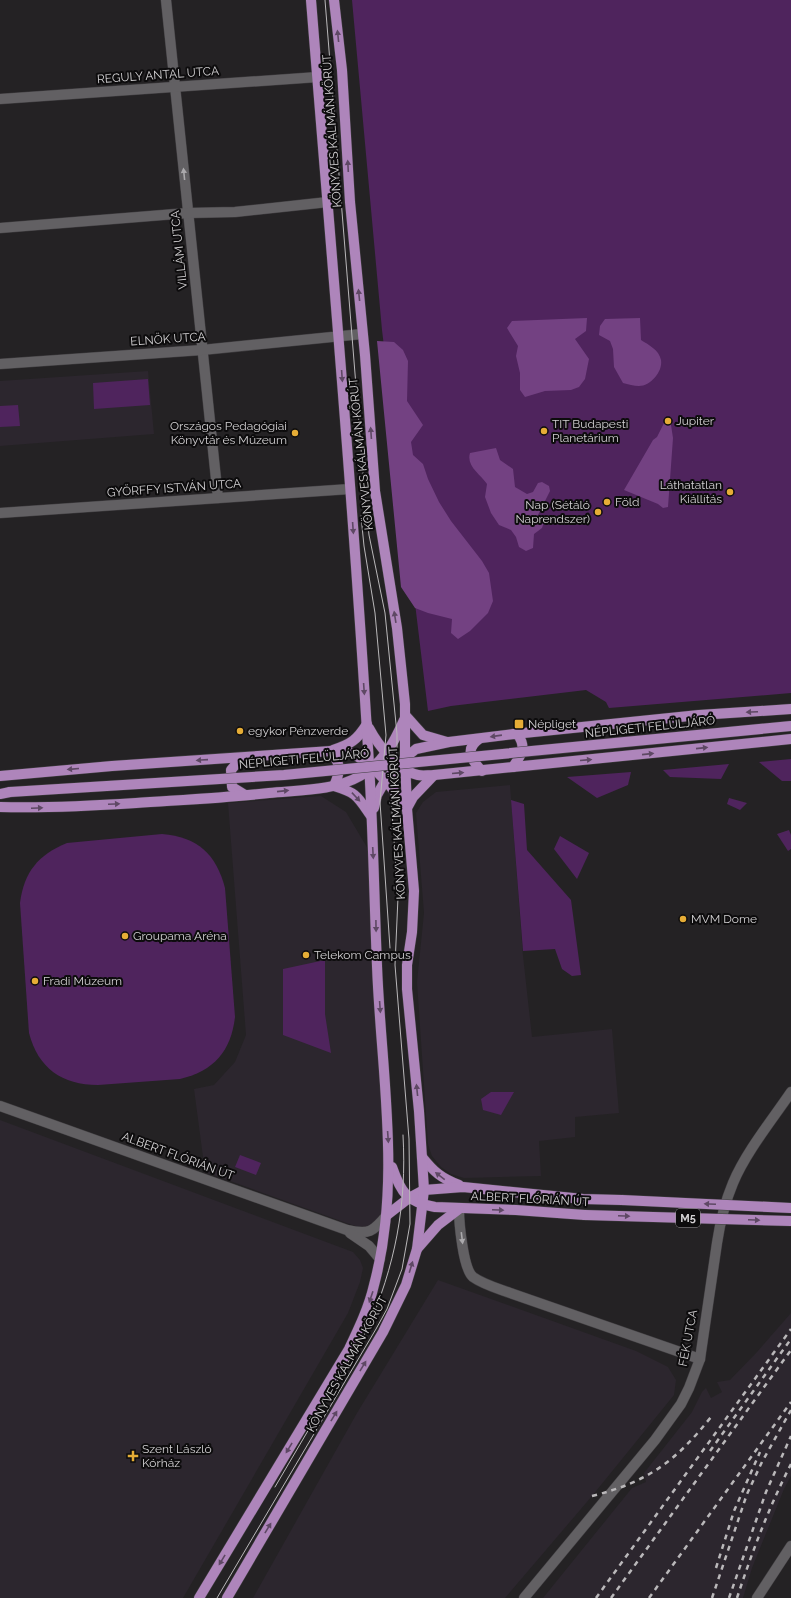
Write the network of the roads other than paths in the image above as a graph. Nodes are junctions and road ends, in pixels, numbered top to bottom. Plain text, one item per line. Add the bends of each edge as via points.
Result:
1 (166, 0) edge
2 (311, 0) edge
3 (334, 0) edge
4 (318, 77) junction
5 (175, 87) junction
6 (0, 99) edge
7 (328, 202) junction
8 (188, 213) junction
9 (0, 228) edge
10 (362, 334) junction
11 (339, 337) junction
12 (202, 350) junction
13 (0, 364) edge
14 (350, 489) junction
15 (218, 498) junction
16 (0, 513) edge
17 (791, 709) edge
18 (406, 716) junction
19 (367, 724) junction
20 (791, 726) edge
21 (514, 734) junction
22 (479, 739) junction
23 (791, 739) edge
24 (450, 742) junction
25 (331, 751) junction
26 (387, 753) junction
27 (241, 758) junction
28 (403, 764) junction
29 (513, 767) junction
30 (370, 769) junction
31 (482, 771) junction
32 (0, 776) edge
33 (434, 776) junction
34 (385, 781) junction
35 (334, 786) junction
36 (3, 792) edge
37 (245, 795) junction
38 (0, 807) edge
39 (407, 808) junction
40 (372, 818) junction
41 (791, 1092) edge
42 (0, 1106) edge
43 (422, 1157) junction
44 (390, 1162) junction
45 (463, 1187) junction
46 (424, 1190) junction
47 (409, 1198) junction
48 (423, 1205) junction
49 (791, 1208) edge
50 (459, 1209) junction
51 (387, 1215) junction
52 (791, 1221) edge
53 (347, 1230) junction
54 (417, 1249) junction
55 (380, 1259) junction
56 (700, 1359) junction
57 (791, 1546) edge
58 (199, 1598) edge
59 (226, 1598) edge
60 (524, 1598) edge
61 (757, 1598) edge

1 - 5 street, VILLÁM UTCA
2 - 4 main road, KÖNYVES KÁLMÁN KÖRÚT
10 -> 3 main road, KÖNYVES KÁLMÁN KÖRÚT via 342,70
4 - 5 street, REGULY ANTAL UTCA
4 - 7 main road, KÖNYVES KÁLMÁN KÖRÚT
5 - 6 street, REGULY ANTAL UTCA
8 -> 5 street, VILLÁM UTCA
7 - 8 street via 235,212
7 - 11 main road, KÖNYVES KÁLMÁN KÖRÚT
8 - 9 street
8 - 12 street, VILLÁM UTCA
10 - 11 street, ELNÖK UTCA
18 -> 10 main road, KÖNYVES KÁLMÁN KÖRÚT via 397,628 375,491
11 - 12 street, ELNÖK UTCA
11 -> 14 main road, KÖNYVES KÁLMÁN KÖRÚT
12 - 13 street, ELNÖK UTCA
12 - 15 street, VILLÁM UTCA
14 - 15 street, GYŐRFFY ISTVÁN UTCA
14 -> 19 main road, KÖNYVES KÁLMÁN KÖRÚT
15 - 16 street, GYŐRFFY ISTVÁN UTCA
17 -> 21 main road via 698,715
18 - 24 main road via 423,735
18 - 26 main road
18 - 28 main road, KÖNYVES KÁLMÁN KÖRÚT
19 - 25 main road via 358,738
19 - 26 main road via 376,741
19 - 30 main road, KÖNYVES KÁLMÁN KÖRÚT
20 - 36 main road, NÉPLIGETI FELÜLJÁRÓ, bridge via 292,774
21 -> 22 main road
21 - 29 main road via 522,741 523,748
22 - 24 main road
22 - 31 main road via 471,750 472,758
29 -> 23 main road
24 - 28 main road via 416,749
25 - 27 main road
25 - 30 main road via 351,753
25 - 35 main road via 339,762 339,774
26 - 28 main road
26 - 30 main road
27 -> 32 main road
27 - 37 main road via 231,770 232,787
28 - 33 main road via 417,774
28 - 34 main road
28 - 39 main road, KÖNYVES KÁLMÁN KÖRÚT
29 - 31 main road
30 - 34 main road
30 - 35 main road via 359,777
30 - 40 main road, KÖNYVES KÁLMÁN KÖRÚT
33 -> 31 main road
33 - 39 main road via 413,797
34 - 39 main road
34 - 40 main road
37 -> 35 main road
35 -> 40 main road via 351,791
38 -> 37 main road via 75,807
43 -> 39 main road, KÖNYVES KÁLMÁN KÖRÚT via 407,989 414,891
40 -> 44 main road, KÖNYVES KÁLMÁN KÖRÚT via 377,968
41 - 56 street, FÉK UTCA via 733,1184 716,1243
42 - 53 street, ALBERT FLÓRIÁN ÚT
45 -> 43 main road, M5 via 445,1180
43 - 46 main road, KÖNYVES KÁLMÁN KÖRÚT
44 - 47 main road, M5 via 402,1191
44 - 51 main road, KÖNYVES KÁLMÁN KÖRÚT
45 - 46 main road, ALBERT FLÓRIÁN ÚT
49 -> 45 main road, ALBERT FLÓRIÁN ÚT / M5, bridge via 583,1198
46 - 47 main road
46 - 48 main road, KÖNYVES KÁLMÁN KÖRÚT
47 - 48 main road, M5
47 - 51 main road
48 - 50 main road, M5
48 - 54 main road, KÖNYVES KÁLMÁN KÖRÚT
50 -> 52 main road, ALBERT FLÓRIÁN ÚT / M5, bridge
50 - 54 main road via 438,1225
50 -> 56 street, ALBERT FLÓRIÁN ÚT via 467,1268 473,1277
51 - 53 street, ALBERT FLÓRIÁN ÚT via 372,1230 362,1234
51 - 55 main road, KÖNYVES KÁLMÁN KÖRÚT
53 - 55 street, ALBERT FLÓRIÁN ÚT via 369,1246
59 -> 54 main road, KÖNYVES KÁLMÁN KÖRÚT via 384,1332 406,1285
55 -> 58 main road, KÖNYVES KÁLMÁN KÖRÚT via 365,1314 350,1349
56 - 60 street, FÉK UTCA via 681,1404 655,1440
57 - 61 street

